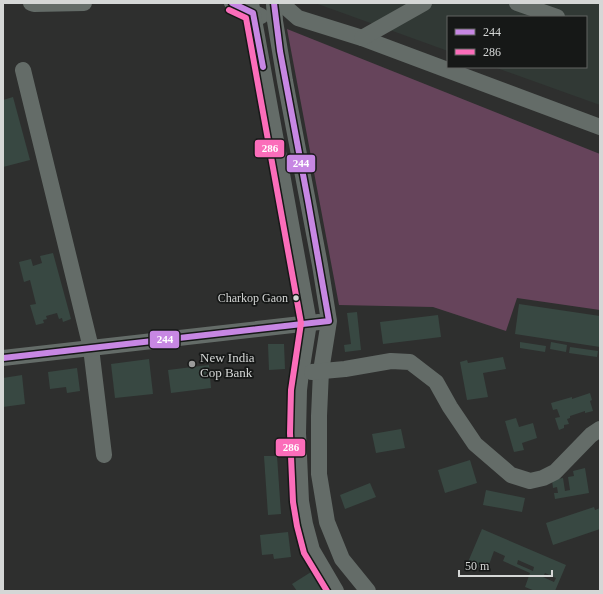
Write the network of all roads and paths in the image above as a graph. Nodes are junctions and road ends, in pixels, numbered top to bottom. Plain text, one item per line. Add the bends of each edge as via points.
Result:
1 (31, 3) edge
2 (84, 3) edge
3 (232, 3) edge
4 (274, 3) edge
5 (281, 3) edge
6 (424, 3) edge
7 (517, 3) edge
8 (252, 8) edge
9 (554, 16) edge
10 (298, 18) junction
11 (275, 21) junction
12 (362, 38) junction
13 (23, 70) dead end
14 (600, 127) edge
15 (329, 321) junction
16 (309, 323) junction
17 (91, 348) junction
18 (3, 358) edge
19 (321, 371) junction
20 (301, 373) junction
21 (600, 429) edge
22 (104, 455) dead end
23 (336, 591) edge
24 (368, 591) edge

1 - 2 street
3 - 8 street
4 - 11 street
5 - 10 street
6 - 12 street
7 - 9 street
8 - 11 street
8 - 16 street
10 - 11 street
10 - 12 street
11 - 15 street
12 - 14 street
13 - 17 street
15 - 16 street
15 - 19 street
16 - 17 street
16 - 20 street
17 - 18 street
17 - 22 street
19 - 20 street
19 - 21 street via 391,361 410,362 436,382 475,444 510,475 530,482 555,472
19 - 24 street via 319,474 327,522 342,559
20 - 23 street via 298,433 300,501 312,550

